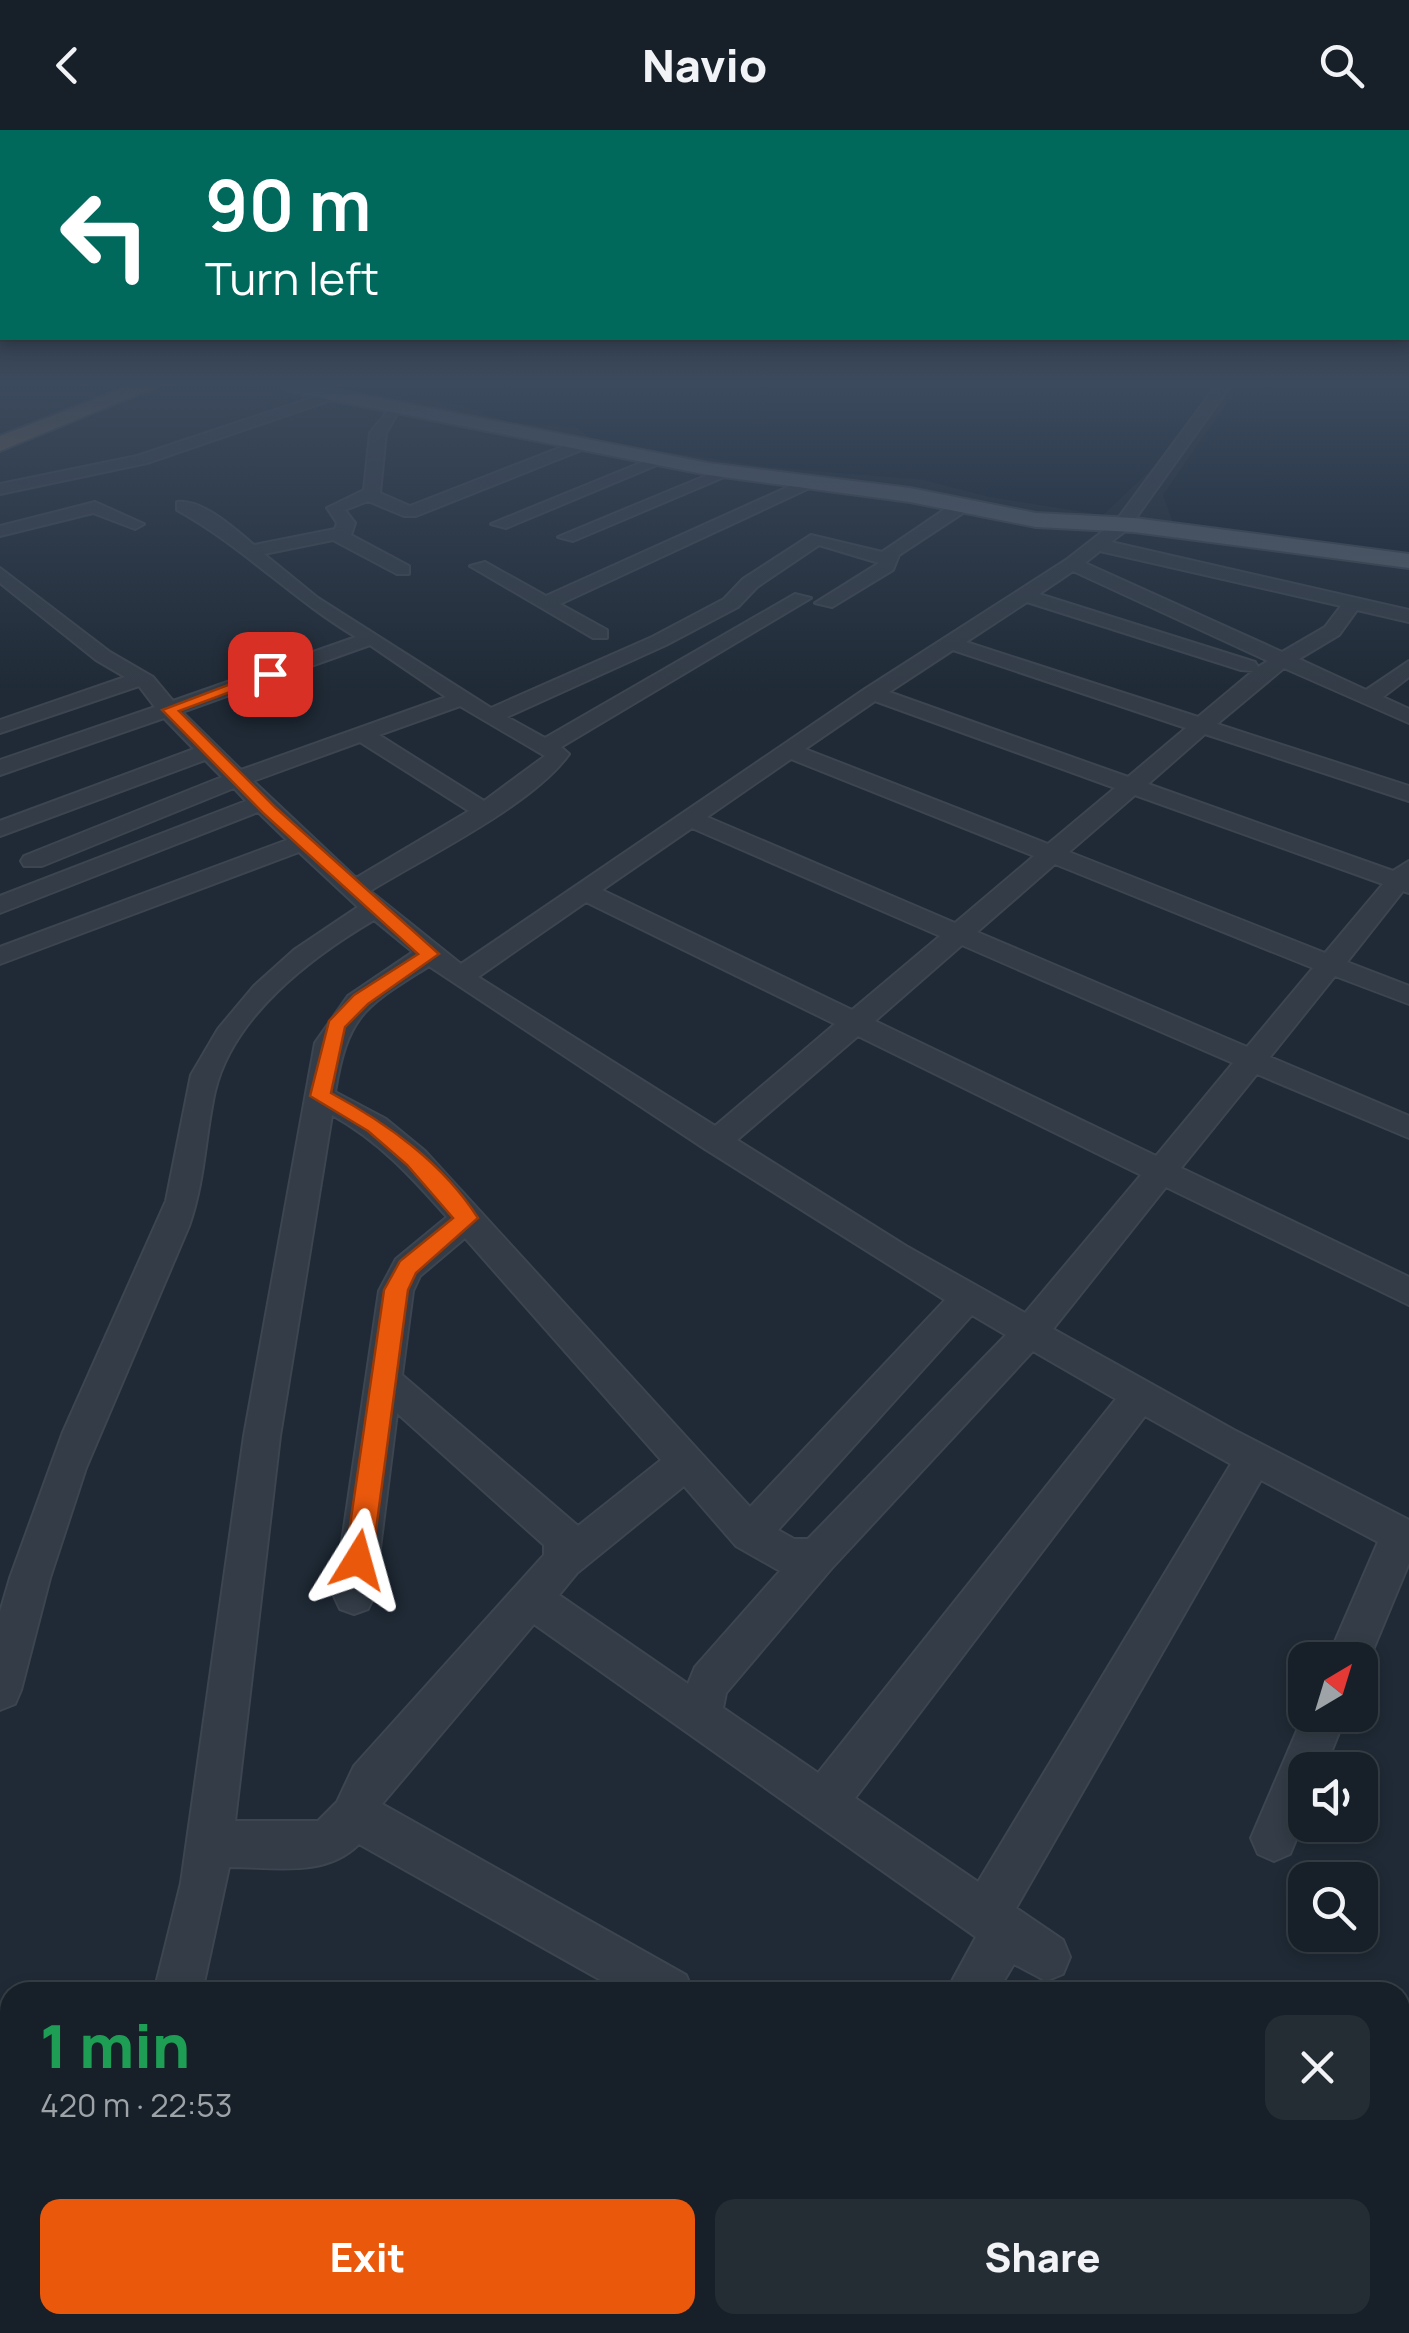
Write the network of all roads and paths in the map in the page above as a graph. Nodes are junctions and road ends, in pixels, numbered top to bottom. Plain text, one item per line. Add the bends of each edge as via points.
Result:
1 (372, 489) edge
2 (475, 489) edge
3 (589, 489) edge
4 (686, 489) edge
5 (795, 489) edge
6 (855, 489) edge
7 (1148, 489) edge
8 (372, 493) junction
9 (963, 505) junction
10 (183, 506) dead end
11 (135, 524) dead end
12 (500, 524) dead end
13 (1122, 524) junction
14 (0, 531) edge
15 (342, 535) junction
16 (566, 537) dead end
17 (1095, 544) junction
18 (251, 552) junction
19 (888, 560) junction
20 (1409, 562) edge
21 (1072, 564) junction
22 (478, 566) dead end
23 (402, 570) dead end
24 (0, 574) edge
25 (1024, 595) junction
26 (13, 598) edge
27 (802, 598) dead end
28 (546, 603) junction
29 (825, 603) dead end
30 (1351, 605) junction
31 (1409, 616) edge
32 (600, 634) dead end
33 (372, 638) junction
34 (950, 643) junction
35 (1272, 665) junction
36 (1409, 667) edge
37 (142, 678) junction
38 (872, 693) junction
39 (463, 698) junction
40 (1367, 699) junction
41 (169, 710) junction
42 (491, 716) junction
43 (1409, 717) edge
44 (0, 727) edge
45 (1198, 727) junction
46 (365, 736) junction
47 (547, 746) junction
48 (788, 750) junction
49 (208, 751) junction
50 (0, 768) edge
51 (237, 779) junction
52 (1133, 786) junction
53 (1409, 794) edge
54 (262, 803) junction
55 (485, 811) junction
56 (689, 818) junction
57 (0, 830) edge
58 (303, 842) junction
59 (1053, 856) junction
60 (33, 861) dead end
61 (1406, 879) edge
62 (584, 891) junction
63 (364, 899) junction
64 (0, 905) edge
65 (956, 934) junction
66 (429, 954) junction
67 (0, 956) edge
68 (1333, 966) junction
69 (460, 977) junction
70 (1409, 996) edge
71 (852, 1021) junction
72 (1255, 1062) junction
73 (320, 1096) junction
74 (1409, 1128) edge
75 (716, 1142) junction
76 (1162, 1173) junction
77 (466, 1218) junction
78 (1409, 1292) edge
79 (968, 1297) junction
80 (1030, 1332) junction
81 (384, 1380) junction
82 (1140, 1394) junction
83 (1254, 1458) junction
84 (684, 1463) junction
85 (750, 1534) junction
86 (1405, 1537) edge
87 (817, 1558) junction
88 (563, 1561) junction
89 (12, 1588) edge
90 (354, 1596) dead end
91 (530, 1598) junction
92 (1356, 1642) edge
93 (0, 1690) edge
94 (704, 1720) junction
95 (1318, 1732) edge
96 (822, 1804) junction
97 (359, 1812) junction
98 (1274, 1838) dead end
99 (210, 1844) junction
100 (1012, 1934) junction
101 (180, 1982) edge
102 (650, 1982) edge
103 (977, 1982) edge

1 - 8 street
2 - 8 street via 419,512
3 - 12 street
4 - 16 street
5 - 28 street
6 - 9 main road
7 - 13 street
8 - 15 street via 334,508 346,522
9 - 13 main road via 1036,520
9 - 19 street
10 - 18 street
11 - 14 street via 96,507
13 - 17 street
13 - 20 main road
15 - 18 street
15 - 23 street
17 - 21 street
17 - 30 street
18 - 33 street via 311,602
19 - 29 street
19 - 42 street via 817,539 732,602
21 - 25 street
21 - 35 street
22 - 28 street
24 - 26 street
25 - 34 street
25 - 35 street
26 - 37 street
27 - 47 street
28 - 32 street
30 - 31 street
30 - 35 street via 1332,631
33 - 39 street
33 - 41 street
34 - 38 street
34 - 45 street
35 - 40 street
35 - 45 street
36 - 40 street
37 - 41 street
37 - 44 street
38 - 48 street
38 - 52 street
39 - 42 street
39 - 46 street
40 - 43 street
41 - 49 street
41 - 50 street
42 - 47 street
45 - 52 street
45 - 53 street
46 - 51 street
46 - 55 street
47 - 55 street via 558,758
48 - 56 street
48 - 59 street
49 - 51 street
49 - 57 street
51 - 54 street
51 - 60 street
52 - 59 street
52 - 61 street
54 - 58 street
54 - 64 street
55 - 63 street
56 - 62 street
56 - 65 street
58 - 63 street
58 - 67 street
59 - 65 street
59 - 68 street
61 - 68 street
62 - 69 street
62 - 71 street
63 - 66 street
63 - 89 street via 281,970 210,1064 184,1197 156,1274
65 - 71 street
65 - 72 street
66 - 69 street
66 - 73 street via 361,1000 336,1026
68 - 70 street
68 - 72 street
69 - 75 street
71 - 75 street
71 - 76 street
72 - 74 street
72 - 76 street
73 - 77 street via 375,1126
73 - 99 street via 262,1436
75 - 79 street
76 - 78 street
76 - 80 street
77 - 81 street via 400,1277
77 - 84 street
79 - 80 street
79 - 85 street
80 - 82 street
80 - 87 street
81 - 88 street via 564,1538
81 - 90 street
82 - 83 street
82 - 96 street
83 - 86 street
83 - 100 street
84 - 85 street
84 - 88 street
85 - 87 street via 789,1556
86 - 92 street
87 - 94 street via 710,1681 701,1704
88 - 91 street
89 - 93 street
91 - 94 street
91 - 97 street via 370,1782
94 - 96 street
95 - 98 street
96 - 100 street
97 - 99 street via 327,1844
97 - 102 street via 370,1825
99 - 101 street
100 - 103 street

